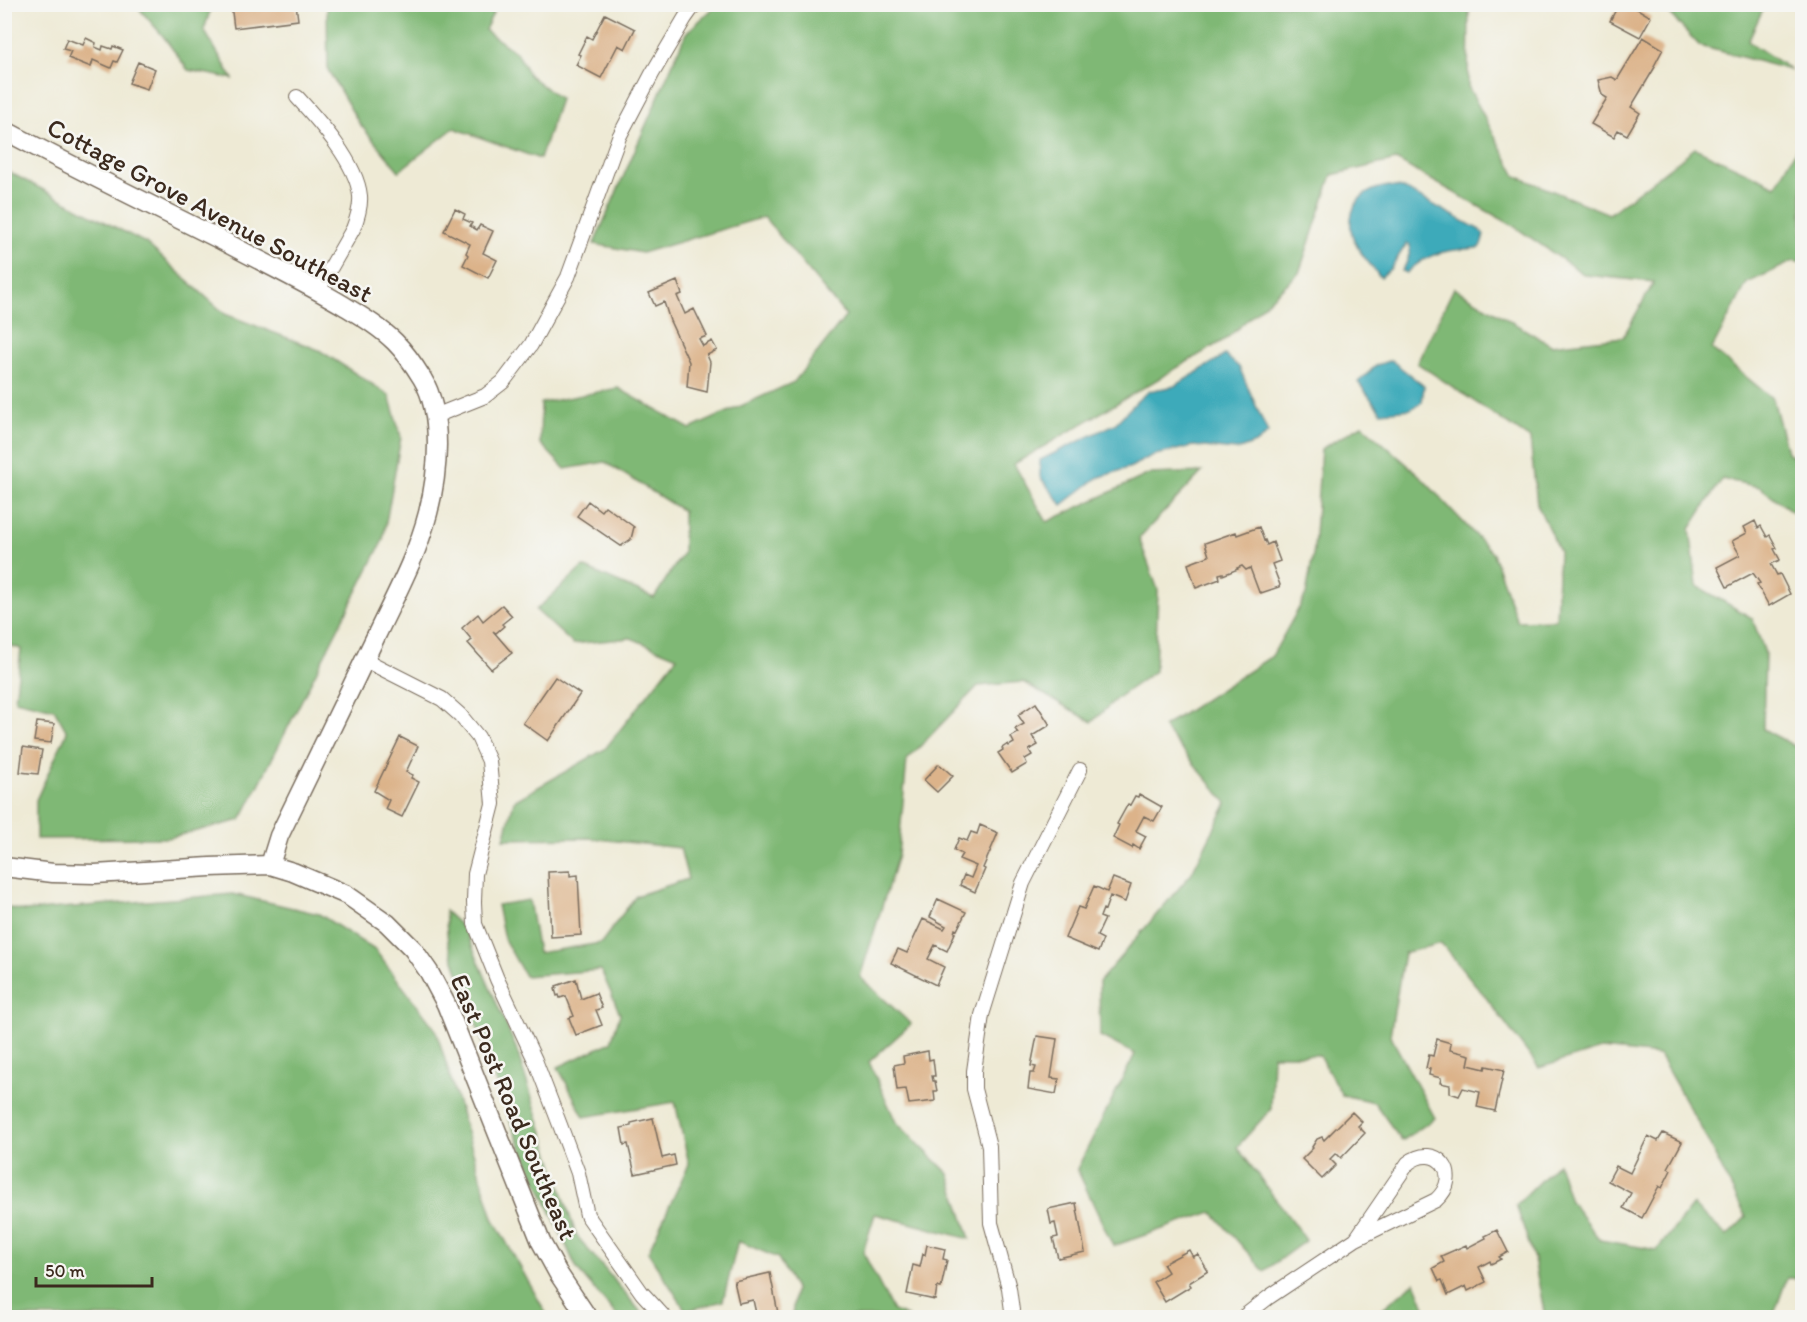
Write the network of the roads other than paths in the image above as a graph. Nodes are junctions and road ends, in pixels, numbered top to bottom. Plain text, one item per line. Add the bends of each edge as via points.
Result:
1 (695, 4) edge
2 (297, 97) dead end
3 (4, 130) edge
4 (318, 290) junction
5 (435, 416) junction
6 (365, 660) junction
7 (1080, 770) dead end
8 (270, 865) junction
9 (4, 867) edge
10 (1356, 1239) junction
11 (588, 1317) edge
12 (665, 1317) edge
13 (1013, 1317) edge
14 (1242, 1317) edge

1 - 5 street via 652,74 620,137 568,277 531,345 503,382 485,396
2 - 4 street via 325,128 348,164 360,196 353,228
3 - 4 main road, Cottage Grove Avenue Southeast
4 - 5 main road, Cottage Grove Avenue Southeast via 395,342 423,380
5 - 6 main road, Cottage Grove Avenue Southeast via 435,475 428,513 414,556
6 - 8 main road, Cottage Grove Avenue Southeast via 279,836
6 - 12 street via 442,699 478,737 489,761 493,804 475,874 475,924 496,980 535,1060 578,1173 587,1215 642,1293
7 - 13 street via 1023,883 982,1015 974,1071 974,1089 989,1146 991,1223
8 - 9 main road, East Post Road Southeast via 95,874
8 - 11 main road, East Post Road Southeast via 330,887 368,909 398,934 429,972 446,1004 541,1242
10 - 10 street via 1436,1200 1448,1183 1443,1165 1427,1155 1408,1163
10 - 14 street

